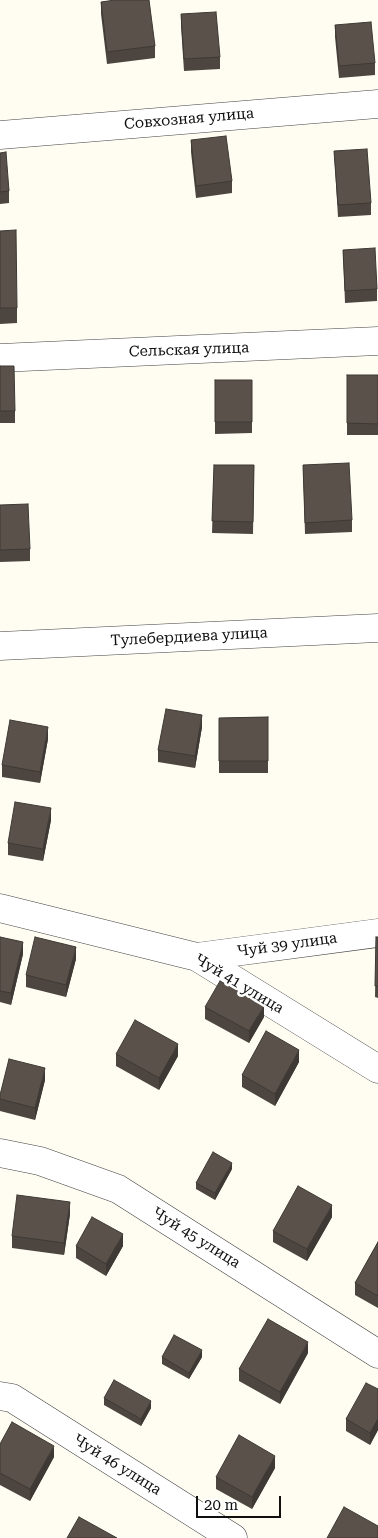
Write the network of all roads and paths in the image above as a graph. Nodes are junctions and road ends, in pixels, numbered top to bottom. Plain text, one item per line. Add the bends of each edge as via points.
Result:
1 (378, 104) edge
2 (0, 135) edge
3 (378, 341) edge
4 (0, 358) edge
5 (378, 628) edge
6 (0, 646) edge
7 (0, 908) edge
8 (378, 933) edge
9 (197, 957) junction
10 (378, 1069) edge
11 (0, 1153) edge
12 (378, 1354) edge
13 (0, 1396) edge
14 (233, 1538) edge

1 - 2 street, Совхозная улица
3 - 4 street, Сельская улица
5 - 6 street, Тулебердиева улица
7 - 9 street, Чуй 41 улица
8 - 9 street, Чуй 39 улица
9 - 10 street, Чуй 41 улица
11 - 12 street, Чуй 45 улица via 40,1160 118,1189
13 - 14 street, Чуй 46 улица via 12,1398

